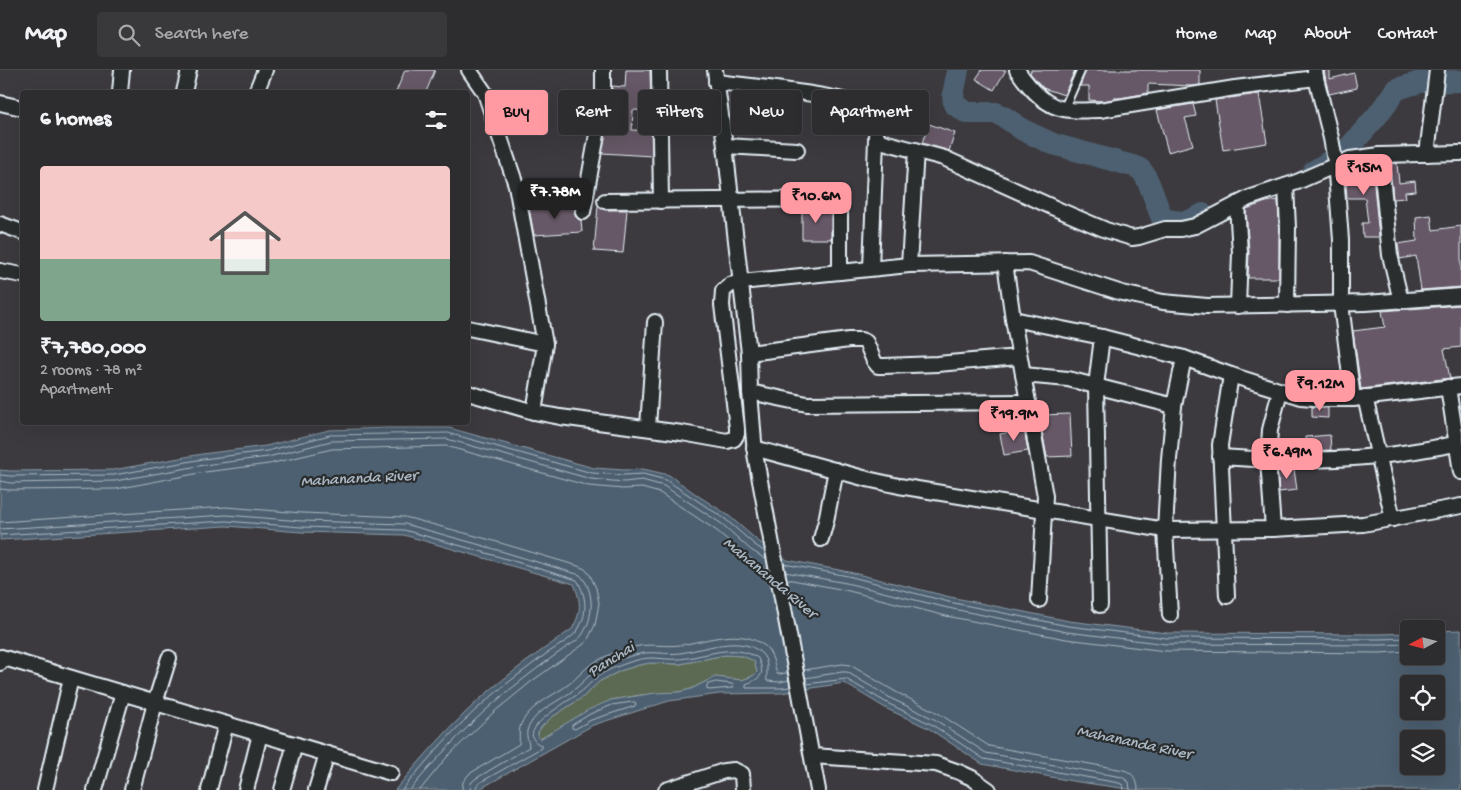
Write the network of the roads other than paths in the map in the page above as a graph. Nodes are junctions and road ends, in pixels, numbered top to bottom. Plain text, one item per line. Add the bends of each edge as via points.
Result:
1 (122, 70) edge
2 (189, 70) edge
3 (265, 70) edge
4 (469, 70) edge
5 (603, 70) edge
6 (658, 70) edge
7 (1017, 70) edge
8 (1081, 70) edge
9 (1437, 70) edge
10 (1316, 74) edge
11 (715, 76) edge
12 (120, 90) edge
13 (184, 90) edge
14 (257, 90) edge
15 (0, 104) edge
16 (20, 108) edge
17 (1064, 110) junction
18 (876, 140) junction
19 (725, 146) junction
20 (797, 150) dead end
21 (916, 150) junction
22 (1427, 154) junction
23 (1380, 155) junction
24 (1460, 157) edge
25 (1334, 160) junction
26 (1286, 186) junction
27 (605, 201) dead end
28 (662, 201) junction
29 (732, 201) junction
30 (1237, 204) junction
31 (583, 212) dead end
32 (0, 224) edge
33 (20, 231) edge
34 (1005, 263) junction
35 (909, 265) junction
36 (871, 268) junction
37 (0, 272) edge
38 (840, 272) junction
39 (20, 275) edge
40 (741, 282) junction
41 (1461, 296) edge
42 (1401, 301) junction
43 (1341, 304) junction
44 (1287, 305) junction
45 (1238, 306) junction
46 (1013, 319) junction
47 (655, 322) dead end
48 (470, 328) edge
49 (1102, 337) junction
50 (545, 344) junction
51 (749, 353) junction
52 (1019, 357) junction
53 (1184, 358) junction
54 (1023, 375) junction
55 (1231, 375) junction
56 (1096, 386) junction
57 (1454, 386) edge
58 (1280, 391) junction
59 (750, 392) junction
60 (470, 394) edge
61 (1359, 398) junction
62 (1028, 402) junction
63 (1174, 406) junction
64 (534, 412) junction
65 (648, 428) junction
66 (1456, 444) junction
67 (755, 453) junction
68 (1378, 456) junction
69 (1220, 457) junction
70 (1268, 460) junction
71 (836, 470) junction
72 (1461, 472) edge
73 (1461, 506) edge
74 (1045, 510) junction
75 (1099, 519) junction
76 (1393, 519) junction
77 (1273, 529) junction
78 (1165, 530) junction
79 (1223, 531) junction
80 (821, 538) dead end
81 (1227, 596) dead end
82 (1039, 600) dead end
83 (1100, 606) dead end
84 (1170, 615) dead end
85 (169, 658) dead end
86 (0, 663) edge
87 (71, 678) junction
88 (123, 693) junction
89 (155, 703) junction
90 (226, 724) junction
91 (260, 734) junction
92 (295, 744) junction
93 (327, 754) junction
94 (812, 756) junction
95 (391, 773) dead end
96 (45, 790) edge
97 (96, 790) edge
98 (132, 790) edge
99 (209, 790) edge
100 (246, 790) edge
101 (282, 790) edge
102 (316, 790) edge
103 (666, 790) edge
104 (743, 790) edge
105 (818, 790) edge
106 (989, 790) edge

1 - 12 street
2 - 13 street
3 - 14 street
4 - 50 street via 485,93 516,184
5 - 31 street via 603,100
6 - 28 street
7 - 17 street via 1039,96
8 - 17 lane
9 - 22 street
10 - 17 street via 1100,110
10 - 25 street
11 - 18 street via 862,105 874,117
11 - 19 street
15 - 16 street
18 - 21 street
18 - 36 street
19 - 20 street
19 - 29 street
21 - 30 street via 944,158 1106,230 1132,238 1165,229 1195,226
21 - 35 street
22 - 23 street
22 - 24 street
23 - 25 street
23 - 42 street via 1390,255
25 - 26 street
25 - 43 street via 1341,240
26 - 30 street
26 - 44 street
27 - 28 street
28 - 29 street
29 - 38 street via 835,199 840,206
29 - 40 street
30 - 45 street via 1240,252
32 - 33 street
34 - 35 street
34 - 45 street via 1029,263 1163,302
34 - 46 street
35 - 36 street
36 - 38 street
37 - 39 street
38 - 40 street
40 - 51 street
40 - 65 street via 726,288 722,296 737,428 734,439 727,441
41 - 42 street
42 - 43 street
43 - 44 street
43 - 61 street
44 - 45 street
46 - 49 street
46 - 52 street
47 - 65 street
48 - 50 street
49 - 53 street
49 - 56 street
50 - 64 street
51 - 52 street via 861,340 866,342 878,366
51 - 59 street
52 - 54 street
53 - 55 street
53 - 63 street
54 - 56 street via 1068,379
54 - 62 street
55 - 58 street
55 - 69 street
56 - 63 street
56 - 75 street
57 - 61 street
57 - 66 street
58 - 61 street via 1301,397
58 - 70 street via 1270,430
59 - 62 street via 807,404
59 - 67 street
60 - 64 street
61 - 68 street
62 - 74 street
63 - 78 street
64 - 65 street
66 - 68 street
66 - 72 street
67 - 71 street
67 - 94 street
68 - 70 street
68 - 76 street
69 - 70 street
69 - 79 street
70 - 77 street
71 - 74 street via 899,486
71 - 80 street
73 - 76 street
74 - 75 street
74 - 82 street
75 - 78 street
75 - 83 street
76 - 77 street
77 - 79 street
78 - 79 street
78 - 84 street
79 - 81 street
85 - 89 street
86 - 87 street via 2,658
87 - 88 street
87 - 96 street
88 - 89 street
88 - 97 street
89 - 90 street
89 - 98 street
90 - 91 street
90 - 99 street
91 - 92 street
91 - 100 street
92 - 93 street
92 - 101 street
93 - 95 street
93 - 102 street
94 - 105 street
94 - 106 street via 936,764 972,778
103 - 104 street via 734,770 742,774

